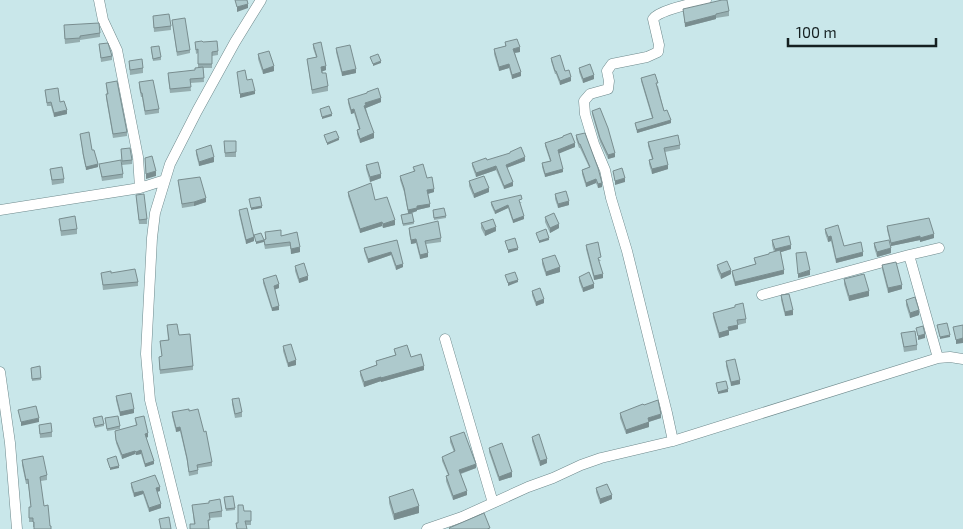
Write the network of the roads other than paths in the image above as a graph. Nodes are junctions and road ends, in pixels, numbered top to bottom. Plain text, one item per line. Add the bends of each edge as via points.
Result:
1 (99, 0) edge
2 (261, 0) edge
3 (706, 0) edge
4 (165, 180) junction
5 (140, 188) junction
6 (0, 210) edge
7 (939, 248) dead end
8 (909, 255) junction
9 (762, 295) dead end
10 (445, 339) dead end
11 (938, 358) junction
12 (963, 359) edge
13 (0, 372) edge
14 (673, 441) junction
15 (493, 503) junction
16 (17, 529) edge
17 (182, 529) edge
18 (428, 529) edge

1 - 5 street via 103,20 117,50 138,157
2 - 4 street via 197,111
3 - 14 street via 656,15 653,19 658,52 612,64 607,71 608,89 590,94 584,101 585,114 620,224
4 - 5 street
4 - 17 street via 155,213 152,238 146,354 150,400
5 - 6 street
7 - 8 street
8 - 9 street
8 - 11 street
10 - 15 street
11 - 12 street
11 - 14 street
13 - 16 street
14 - 15 street via 601,458
15 - 18 street

